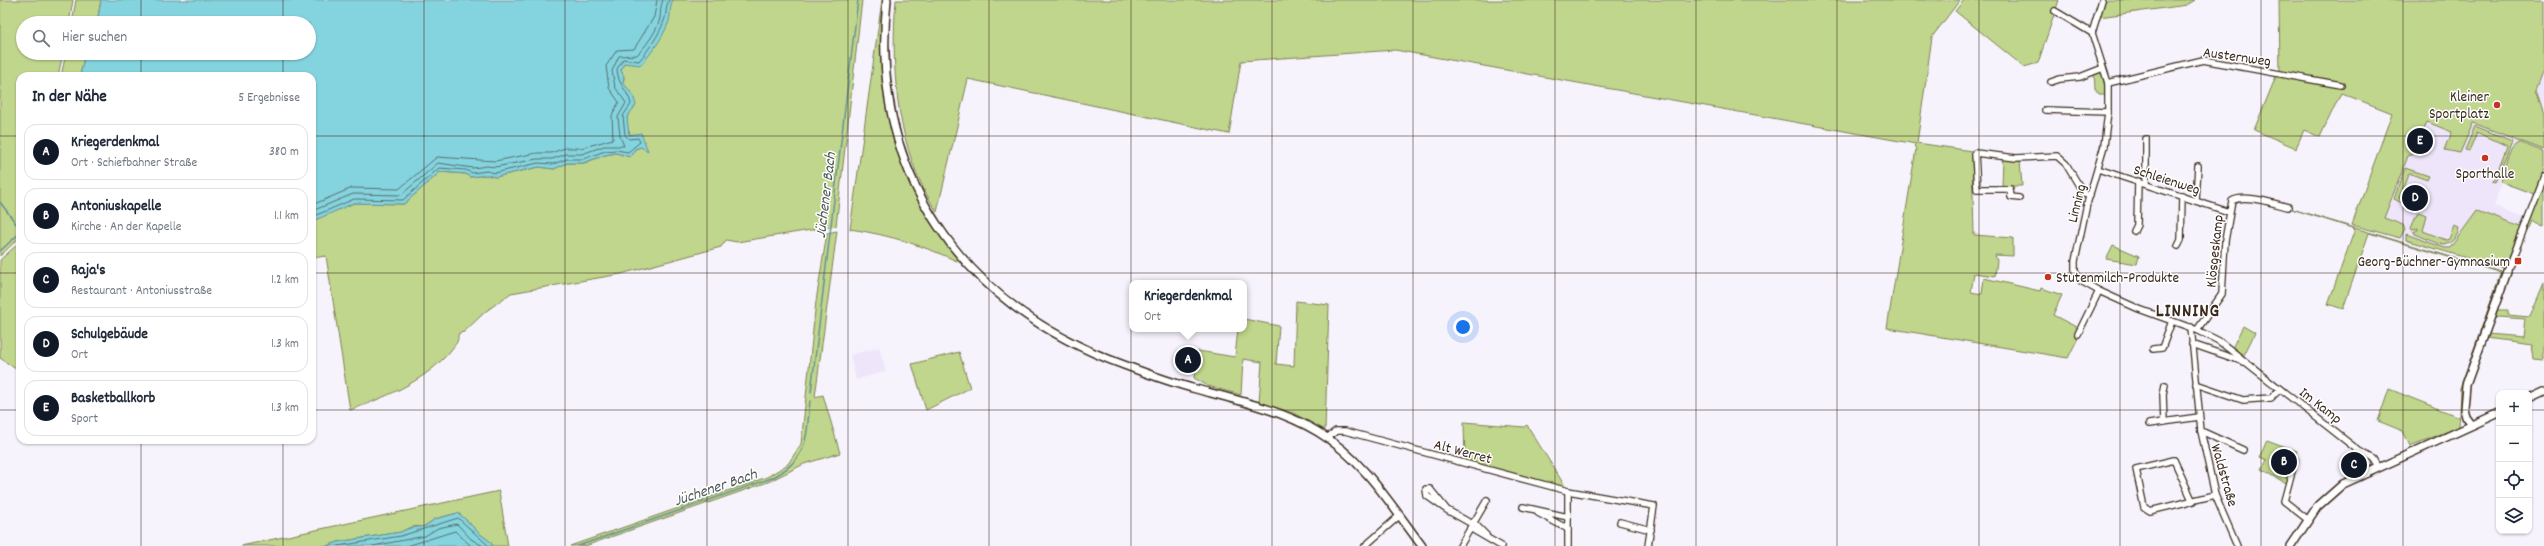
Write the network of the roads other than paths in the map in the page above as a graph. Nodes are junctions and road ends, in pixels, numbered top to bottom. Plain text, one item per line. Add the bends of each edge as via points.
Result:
1 (887, 0) edge
2 (2102, 0) edge
3 (2055, 11) dead end
4 (2092, 33) junction
5 (2103, 68) junction
6 (2051, 82) dead end
7 (2108, 83) junction
8 (2341, 84) dead end
9 (2045, 110) dead end
10 (2108, 112) junction
11 (2146, 139) dead end
12 (2198, 166) dead end
13 (2098, 169) junction
14 (2544, 177) edge
15 (2138, 181) junction
16 (2146, 184) junction
17 (2090, 196) junction
18 (2182, 196) junction
19 (2019, 198) dead end
20 (2196, 201) junction
21 (2288, 207) dead end
22 (2229, 212) junction
23 (2134, 231) dead end
24 (2178, 246) dead end
25 (2507, 272) joint
26 (2099, 291) junction
27 (2172, 321) junction
28 (2191, 328) junction
29 (2197, 330) junction
30 (2078, 334) dead end
31 (2192, 344) junction
32 (2153, 349) dead end
33 (2248, 363) junction
34 (2196, 384) junction
35 (2165, 385) dead end
36 (2280, 389) junction
37 (2544, 392) edge
38 (2532, 398) edge
39 (2496, 414) edge
40 (2199, 417) junction
41 (2164, 422) junction
42 (2149, 424) dead end
43 (2472, 425) junction
44 (2201, 432) junction
45 (1327, 438) junction
46 (2243, 450) dead end
47 (2296, 460) dead end
48 (2378, 466) junction
49 (1568, 491) junction
50 (2215, 495) junction
51 (1487, 500) dead end
52 (2193, 502) junction
53 (1523, 507) dead end
54 (1531, 509) junction
55 (1447, 510) dead end
56 (1399, 516) junction
57 (1568, 517) junction
58 (2308, 519) junction
59 (1620, 522) dead end
60 (1472, 525) junction
61 (1568, 528) junction
62 (1651, 530) junction
63 (1365, 546) edge
64 (1422, 546) edge
65 (1460, 546) edge
66 (1501, 546) edge
67 (1568, 546) edge
68 (1648, 546) edge
69 (2237, 546) edge
70 (2291, 546) edge

1 - 45 street via 887,81 894,125 903,157 925,205 943,234 959,256 983,281 1033,320 1095,354 1182,385 1280,414 1306,425
2 - 4 street
3 - 4 street
4 - 5 street, Linning
5 - 6 street via 2080,77
5 - 7 street, Linning
7 - 8 street, Austernweg via 2203,60
7 - 10 street, Linning
9 - 10 street
10 - 13 street, Linning via 2105,142
11 - 16 street
12 - 20 street
13 - 15 street, Schleienweg
13 - 17 street, Linning
14 - 25 street
15 - 16 street, Schleienweg
15 - 23 street via 2137,225
16 - 18 street, Schleienweg
17 - 19 street via 2084,194 2066,164 2057,156 2016,158 1975,153 1977,189 2010,189 2011,197
17 - 26 street, Linning via 2075,269 2081,280
18 - 20 street, Schleienweg
18 - 24 street via 2181,240
20 - 22 street, Schleienweg
21 - 22 street, Klösgeskamp via 2262,200 2238,198 2231,202
22 - 29 street, Klösgeskamp via 2222,294
25 - 43 street via 2466,385 2464,409
26 - 27 street, Linning
26 - 30 street
27 - 28 street, Linning
27 - 32 street via 2162,348
28 - 29 street, Linning
28 - 31 street, Waldstraße
29 - 33 street, Im Kamp via 2219,341
31 - 33 street, Im Kamp
31 - 34 street, Waldstraße
33 - 36 street, Im Kamp
34 - 36 street via 2245,400 2272,398
34 - 40 street, Waldstraße
35 - 41 street
36 - 48 street, Im Kamp via 2374,459
37 - 38 street
39 - 43 street
40 - 41 street
40 - 44 street, Waldstraße
41 - 42 street
43 - 48 street
44 - 46 street, Waldstraße
44 - 50 street, Waldstraße
45 - 49 street, Alt Werret via 1336,431 1345,431
45 - 56 street via 1355,462
47 - 58 street via 2284,501
48 - 58 street via 2334,490
49 - 57 street
49 - 62 street, Alt Werret via 1654,506
50 - 52 street
50 - 69 street, Waldstraße
51 - 60 street
52 - 52 street via 2150,511 2144,507 2136,469 2174,460
53 - 54 street
54 - 57 street
54 - 61 street
55 - 60 street
56 - 63 street
56 - 64 street
57 - 61 street
58 - 70 street
59 - 62 street
60 - 65 street
60 - 66 street
61 - 67 street
62 - 68 street

